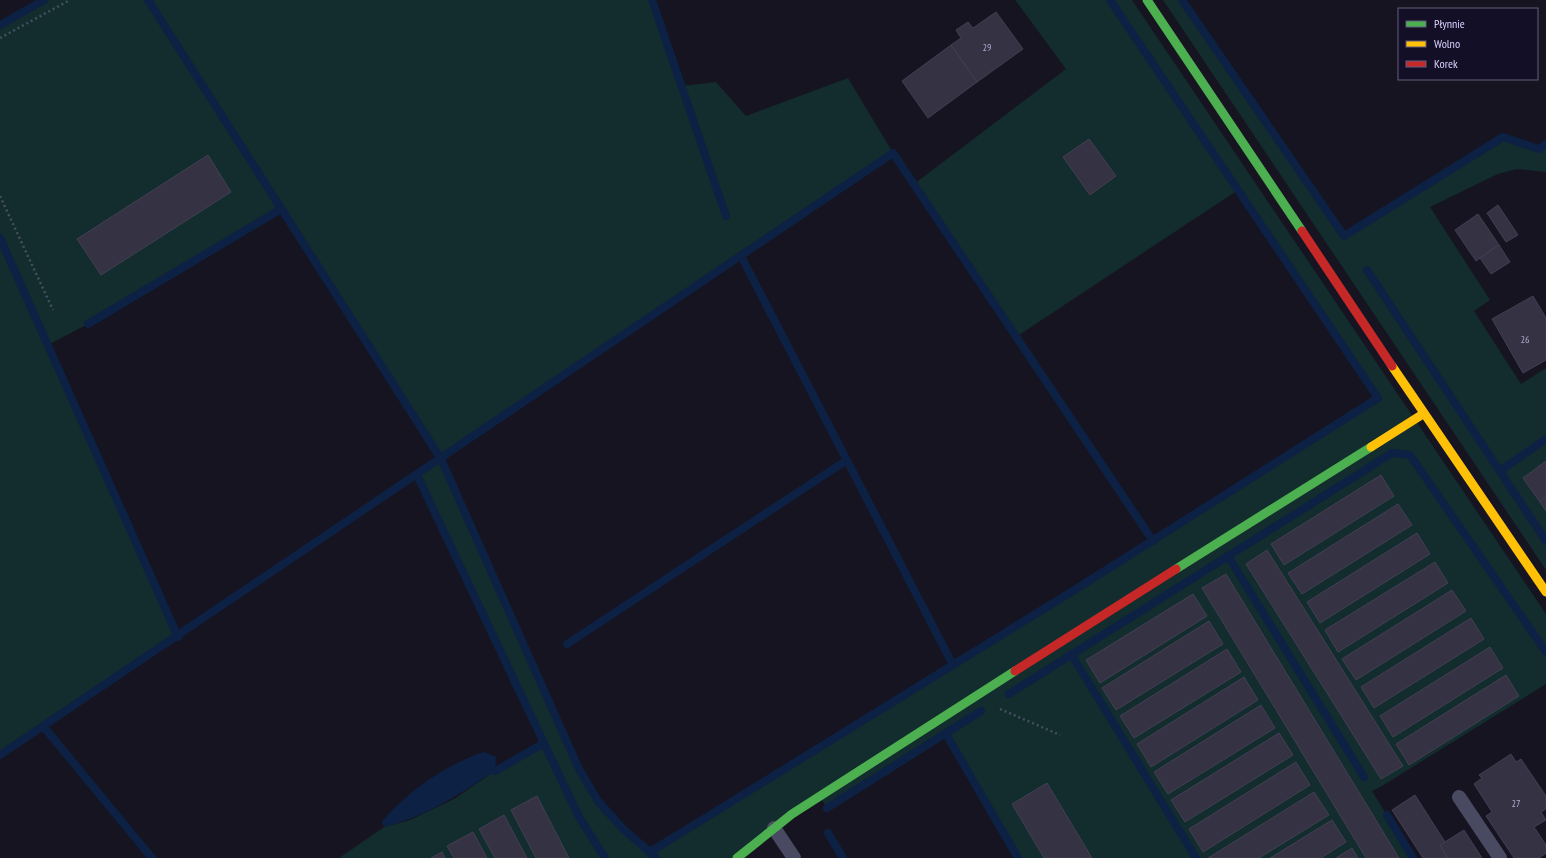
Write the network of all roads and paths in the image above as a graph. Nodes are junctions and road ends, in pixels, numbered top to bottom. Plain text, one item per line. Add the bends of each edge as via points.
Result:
1 (70, 0) edge
2 (1147, 0) edge
3 (0, 38) edge
4 (0, 196) edge
5 (53, 310) dead end
6 (1424, 414) junction
7 (1546, 592) edge
8 (978, 695) junction
9 (1060, 735) dead end
10 (1459, 797) dead end
11 (774, 828) junction
12 (737, 858) edge
13 (794, 858) edge
14 (1500, 858) edge

1 - 3 path
2 - 6 street
4 - 5 path
6 - 7 street
6 - 8 street
8 - 9 path via 1008,713
8 - 11 street
10 - 14 lane
11 - 12 street
11 - 13 lane

